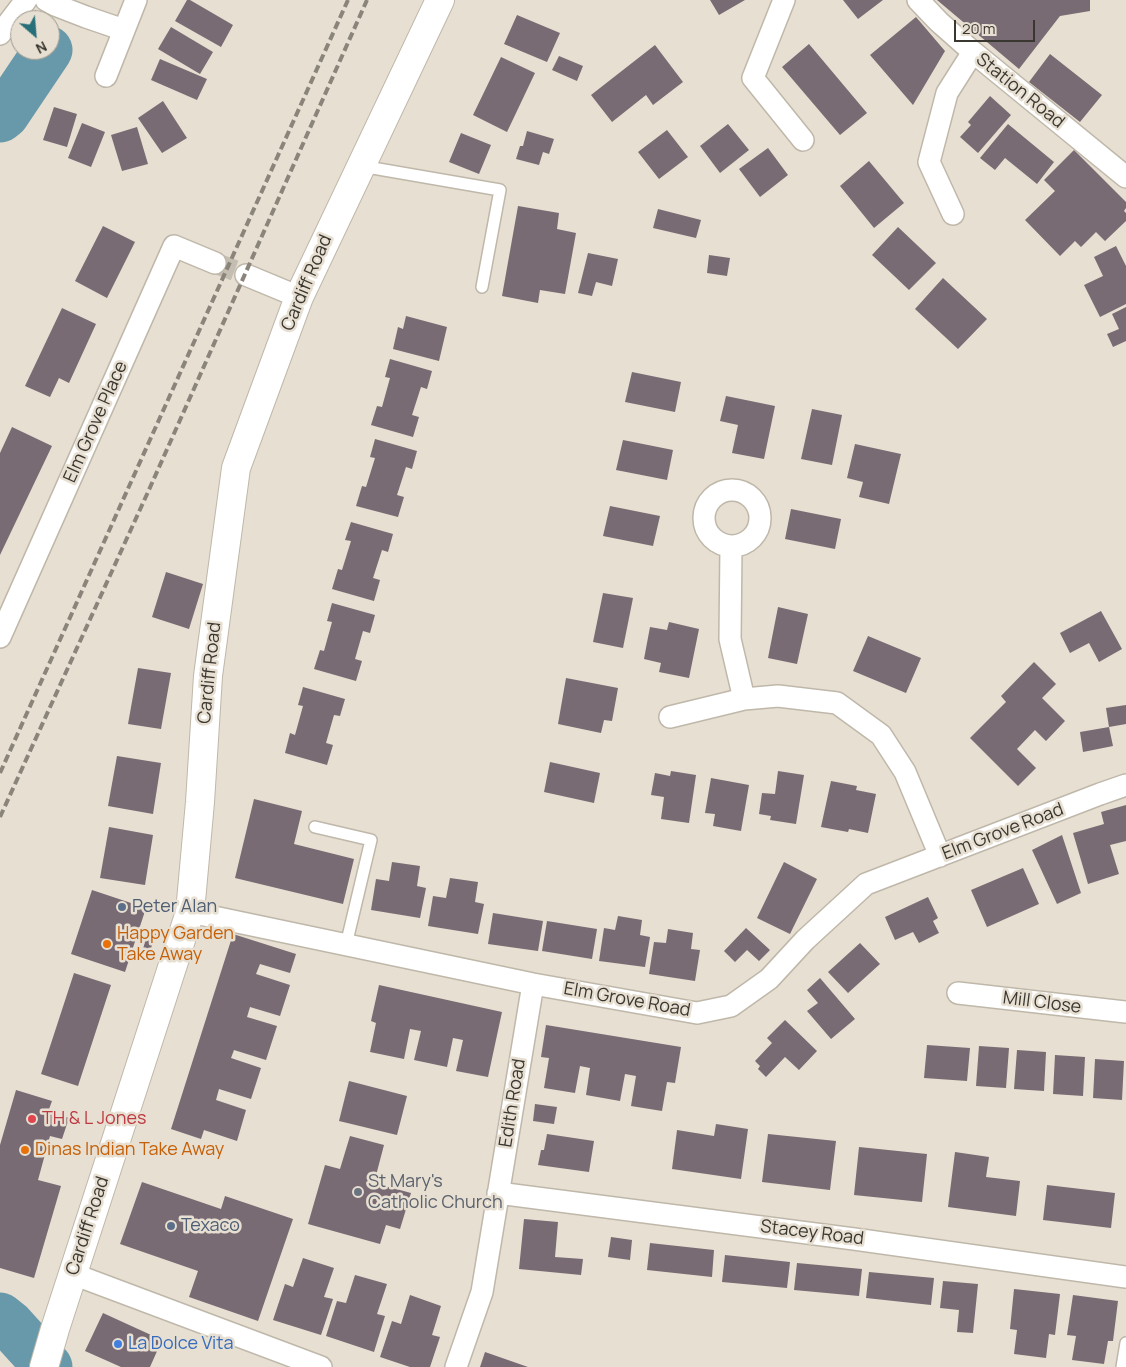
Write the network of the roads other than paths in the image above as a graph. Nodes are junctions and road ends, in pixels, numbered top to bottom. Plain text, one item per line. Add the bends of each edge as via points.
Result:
1 (26, 0) edge
2 (136, 0) edge
3 (440, 0) edge
4 (784, 0) edge
5 (918, 0) edge
6 (51, 3) edge
7 (124, 30) junction
8 (0, 34) edge
9 (973, 52) junction
10 (106, 76) dead end
11 (803, 140) dead end
12 (360, 166) junction
13 (1126, 177) edge
14 (953, 214) dead end
15 (215, 263) tunnel mouth
16 (246, 275) tunnel mouth
17 (482, 287) dead end
18 (299, 297) junction
19 (731, 546) dead end
20 (0, 637) edge
21 (744, 699) junction
22 (670, 717) dead end
23 (1126, 786) edge
24 (314, 827) dead end
25 (940, 856) junction
26 (190, 912) junction
27 (346, 945) junction
28 (533, 984) junction
29 (958, 993) dead end
30 (1126, 1012) edge
31 (498, 1193) junction
32 (73, 1274) junction
33 (1126, 1277) edge
34 (1126, 1343) edge
35 (44, 1367) edge
36 (321, 1367) edge
37 (456, 1367) edge
38 (1122, 1367) edge

1 - 8 street
2 - 7 street
3 - 12 main road, Cardiff Road
4 - 11 street via 753,78
5 - 9 street, Station Road
6 - 7 street
7 - 10 street
9 - 13 street, Station Road
9 - 14 street via 947,93 929,162
12 - 17 lane via 500,190
12 - 18 main road, Cardiff Road
15 - 20 street, Elm Grove Place via 174,246
16 - 18 street
18 - 26 main road, Cardiff Road via 236,468 208,676
19 - 21 street via 730,640
21 - 22 street
21 - 25 street via 778,696 837,703 881,735 905,772
23 - 25 street, Elm Grove Road
24 - 27 lane via 371,840
25 - 28 street, Elm Grove Road via 866,884 805,940 769,979 731,1006 697,1013
26 - 27 street, Elm Grove Road
26 - 32 main road, Cardiff Road
27 - 28 street, Elm Grove Road
28 - 31 street, Edith Road
29 - 30 street, Mill Close
31 - 33 street, Stacey Road
31 - 37 street, Edith Road via 482,1292
32 - 35 main road, Cardiff Road
32 - 36 street
34 - 38 lane

